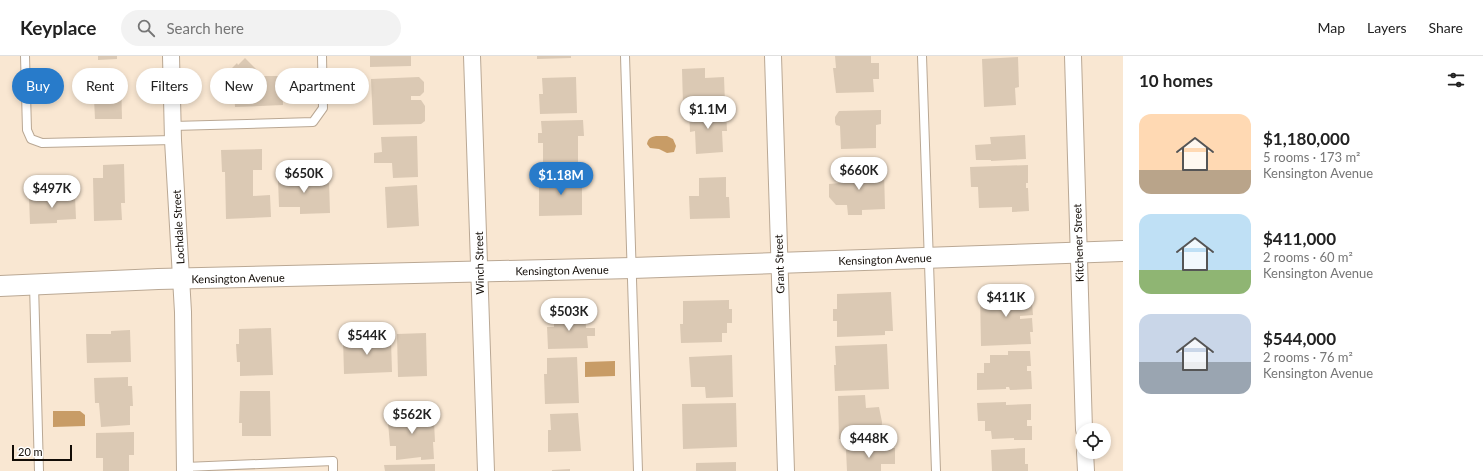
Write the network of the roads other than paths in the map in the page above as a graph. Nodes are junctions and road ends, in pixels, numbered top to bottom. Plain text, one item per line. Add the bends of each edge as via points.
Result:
1 (25, 56) edge
2 (171, 56) edge
3 (322, 56) edge
4 (472, 56) edge
5 (625, 56) edge
6 (773, 56) edge
7 (922, 56) edge
8 (1073, 56) edge
9 (173, 133) junction
10 (1123, 251) edge
11 (1079, 252) junction
12 (929, 257) junction
13 (780, 262) junction
14 (632, 268) junction
15 (479, 272) junction
16 (181, 279) junction
17 (34, 284) junction
18 (0, 286) edge
19 (1084, 423) edge
20 (1085, 459) edge
21 (185, 469) edge
22 (39, 471) edge
23 (333, 471) edge
24 (486, 471) edge
25 (638, 471) edge
26 (786, 471) edge
27 (936, 471) edge
28 (1086, 471) edge

1 - 9 lane via 27,130 31,140 42,143
2 - 9 street, Lochdale Street
3 - 9 lane via 323,108 313,122
4 - 15 street, Winch Street
5 - 14 lane
6 - 13 street, Grant Street
7 - 12 lane
8 - 11 street, Kitchener Street
9 - 16 street, Lochdale Street
10 - 11 street, Kensington Avenue
11 - 12 street, Kensington Avenue
11 - 19 street, Kitchener Street
12 - 13 street, Kensington Avenue
12 - 27 lane
13 - 14 street, Kensington Avenue
13 - 26 street, Grant Street
14 - 15 street, Kensington Avenue
14 - 25 lane
15 - 16 street, Kensington Avenue
15 - 24 street, Winch Street
16 - 17 street, Kensington Avenue
16 - 21 street, Lochdale Street
17 - 18 street, Kensington Avenue
17 - 22 lane
20 - 28 street
21 - 23 lane via 333,461

